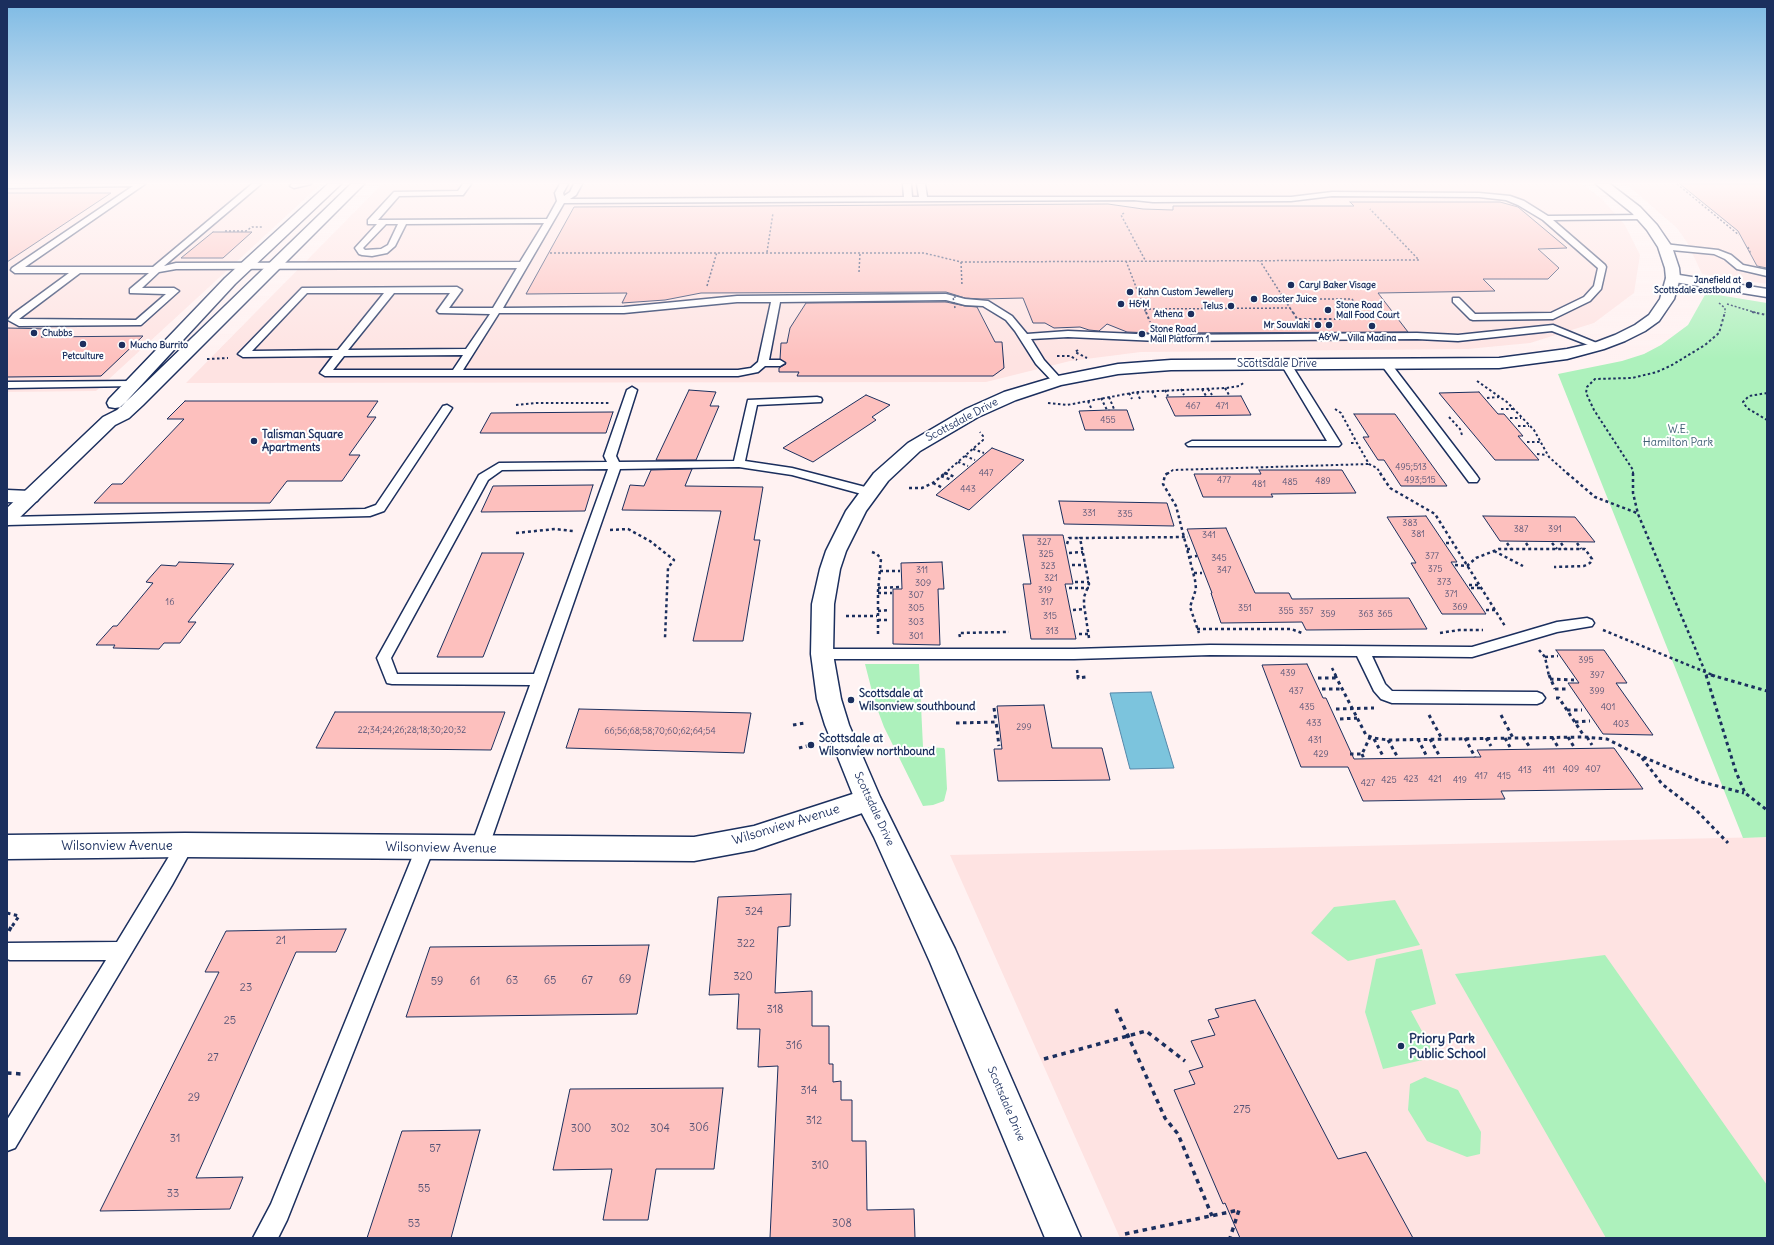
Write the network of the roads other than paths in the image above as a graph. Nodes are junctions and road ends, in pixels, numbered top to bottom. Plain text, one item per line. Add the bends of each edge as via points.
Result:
1 (53, 242) edge
2 (187, 242) edge
3 (272, 242) edge
4 (299, 242) edge
5 (365, 242) edge
6 (393, 242) edge
7 (536, 242) edge
8 (1574, 242) edge
9 (1661, 242) edge
10 (1664, 247) junction
11 (520, 269) junction
12 (11, 270) edge
13 (78, 270) junction
14 (156, 270) junction
15 (242, 270) junction
16 (271, 270) junction
17 (1767, 273) edge
18 (7, 276) edge
19 (1673, 278) junction
20 (391, 290) junction
21 (1767, 293) edge
22 (776, 299) junction
23 (1456, 300) dead end
24 (496, 311) junction
25 (1553, 316) junction
26 (1553, 328) junction
27 (1024, 337) junction
28 (1600, 346) junction
29 (469, 352) junction
30 (341, 353) junction
31 (763, 363) junction
32 (780, 363) dead end
33 (1385, 363) junction
34 (1286, 364) junction
35 (456, 373) junction
36 (1058, 381) junction
37 (133, 384) junction
38 (7, 385) edge
39 (632, 390) dead end
40 (817, 400) dead end
41 (446, 408) dead end
42 (109, 421) junction
43 (1192, 444) dead end
44 (739, 464) junction
45 (616, 467) junction
46 (1473, 479) dead end
47 (869, 492) junction
48 (7, 496) edge
49 (30, 497) junction
50 (7, 520) edge
51 (1587, 623) road end
52 (1362, 651) junction
53 (822, 654) junction
54 (540, 680) junction
55 (1537, 698) road end
56 (868, 800) junction
57 (185, 845) junction
58 (7, 846) edge
59 (425, 848) junction
60 (478, 849) junction
61 (8, 942) edge
62 (122, 951) junction
63 (7, 1140) edge
64 (265, 1238) edge
65 (1063, 1238) edge

1 - 12 lane
2 - 14 lane
3 - 15 street
4 - 16 street
5 - 6 lane via 359,248 362,252 372,253 384,251
7 - 11 lane
8 - 25 lane via 1602,267 1598,287 1587,299
9 - 10 street, Scottsdale Drive
10 - 17 lane via 1721,254 1740,267
10 - 19 street, Scottsdale Drive
11 - 16 lane
11 - 24 lane
12 - 13 lane
12 - 18 lane
13 - 14 lane
13 - 14 lane via 13,320 19,323 138,323 174,290 133,291
14 - 15 lane via 176,266
14 - 15 lane via 164,274
15 - 16 lane
15 - 16 lane
15 - 37 street
16 - 42 street via 123,414
19 - 21 street
19 - 28 street, Scottsdale Drive via 1667,299 1654,318 1640,328
20 - 24 lane via 457,290 442,311
20 - 30 lane
20 - 30 lane via 305,290 243,354
22 - 24 lane via 737,299 624,310
22 - 27 lane via 946,297 965,302 985,303 1009,318
22 - 31 lane
23 - 25 lane via 1473,317
24 - 29 lane
25 - 26 lane
26 - 27 lane via 1458,338 1159,338 1068,334
26 - 28 lane
27 - 36 lane via 1040,362
28 - 33 street, Scottsdale Drive via 1567,354 1507,362
29 - 30 lane
29 - 35 lane
30 - 35 lane via 325,373
31 - 32 lane
31 - 35 lane via 754,370 738,373
33 - 34 street, Scottsdale Drive
33 - 46 lane
34 - 36 street, Scottsdale Drive via 1118,369
34 - 43 lane via 1335,444
36 - 47 street, Scottsdale Drive via 1010,396 950,424 914,447 881,476
37 - 38 lane
37 - 42 street via 107,411
39 - 45 lane via 610,456
40 - 44 lane via 752,402
41 - 50 lane via 380,508 366,513
42 - 49 street
44 - 45 lane
44 - 47 lane via 792,472
45 - 54 lane
45 - 54 lane via 499,467 483,478 384,658 392,679
47 - 53 street, Scottsdale Drive via 856,511 836,551 822,616
48 - 49 street
49 - 50 street
51 - 52 lane via 1556,627 1472,652
52 - 53 lane
52 - 55 lane via 1379,687 1386,695 1398,698
53 - 56 street, Scottsdale Drive via 825,680 836,725
54 - 60 lane
56 - 60 street, Wilsonview Avenue via 754,838 694,849
56 - 65 street, Scottsdale Drive via 944,959
57 - 58 street, Wilsonview Avenue
57 - 59 street, Wilsonview Avenue
57 - 62 lane
59 - 60 street, Wilsonview Avenue
59 - 64 lane via 279,1212
61 - 62 lane
62 - 63 lane

